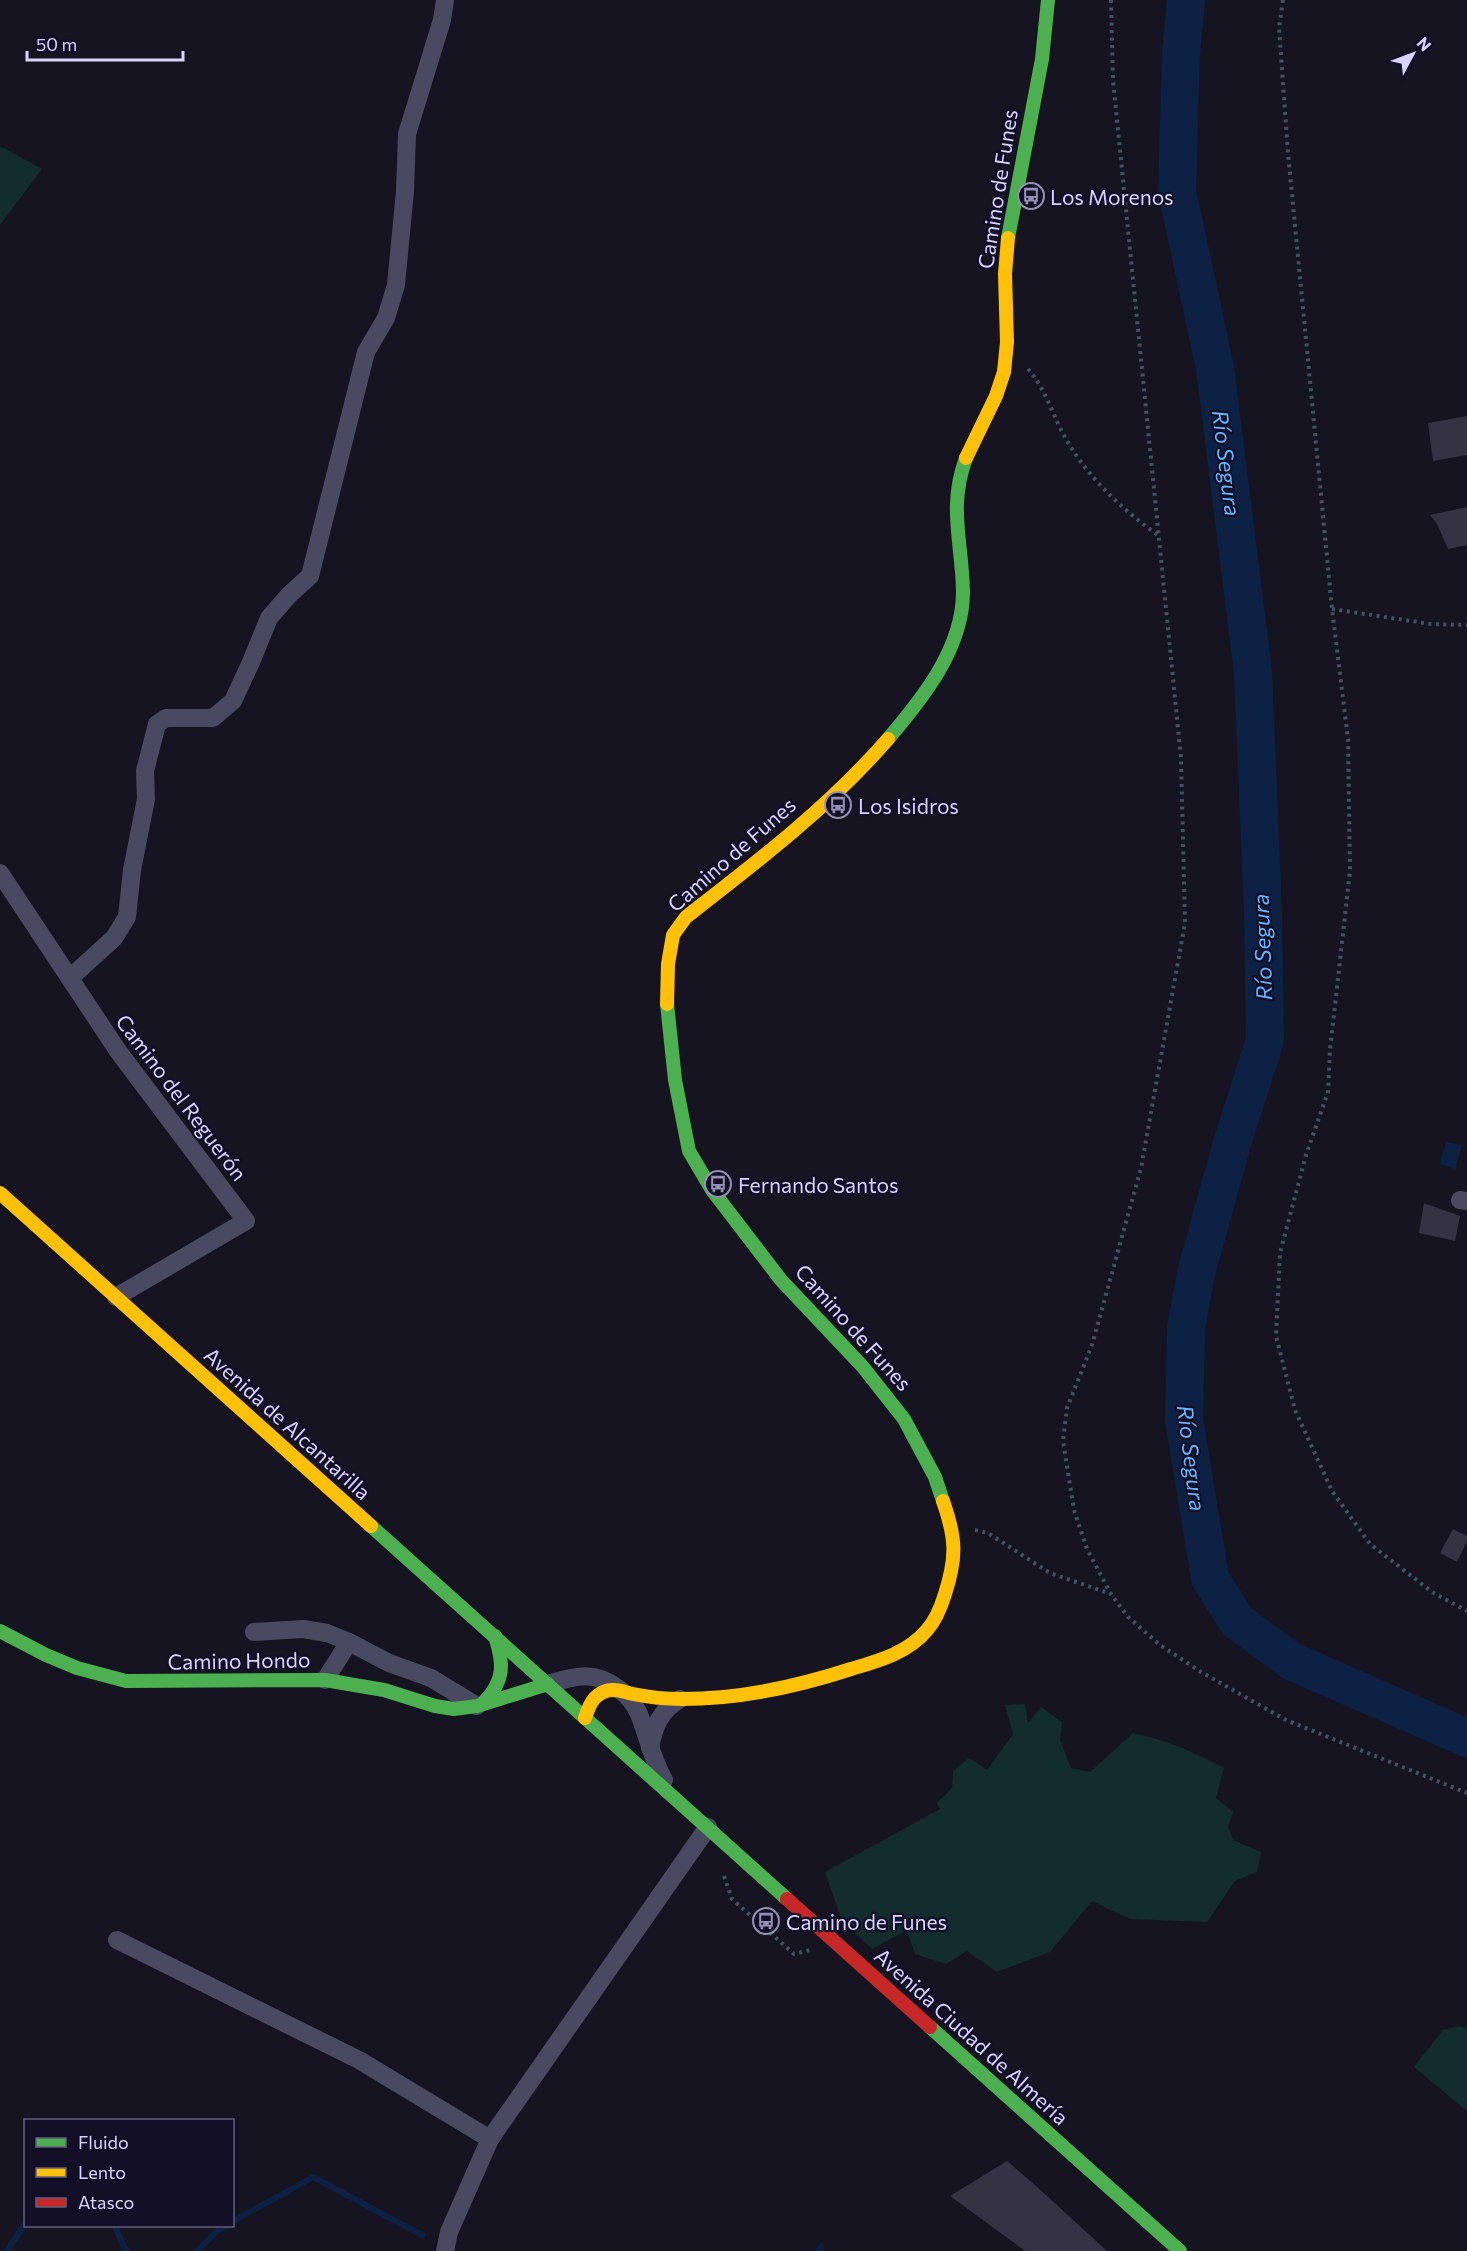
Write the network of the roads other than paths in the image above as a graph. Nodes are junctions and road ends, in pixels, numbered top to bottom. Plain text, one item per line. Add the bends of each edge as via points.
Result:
1 (445, 0) edge
2 (1048, 0) edge
3 (0, 873) edge
4 (70, 978) junction
5 (0, 1193) edge
6 (116, 1297) junction
7 (254, 1632) dead end
8 (2, 1636) edge
9 (495, 1636) junction
10 (349, 1642) junction
11 (325, 1680) junction
12 (548, 1684) junction
13 (623, 1692) junction
14 (680, 1699) junction
15 (480, 1704) junction
16 (585, 1718) junction
17 (649, 1750) junction
18 (676, 1799) junction
19 (708, 1827) junction
20 (117, 1940) dead end
21 (490, 2139) junction
22 (445, 2251) edge
23 (1180, 2251) edge

1 - 4 street via 407,134 396,285 386,318 366,352 310,576 269,618 233,700 213,718 166,718 157,724 145,771 146,799 127,917 114,938
2 - 14 main road, Camino de Funes via 1044,47 1009,232 1005,276 1006,365 994,402 961,471 956,502 963,608 955,638 909,712 871,759 837,793 686,917 673,935 669,964 667,1003 675,1080 689,1151 712,1190 781,1280 863,1367 904,1419 935,1477 951,1524 953,1569 940,1609 927,1630 911,1645 887,1658 806,1684 721,1698
3 - 4 street, Camino del Reguerón
4 - 6 street, Camino del Reguerón via 118,1051 246,1221
5 - 6 main road, Avenida de Alcantarilla
6 - 9 main road, Avenida de Alcantarilla
7 - 10 street via 303,1629
8 - 11 main road, Camino Hondo via 110,1679 145,1683
9 - 12 main road, Avenida de Alcantarilla
9 - 15 main road via 502,1658 501,1676 496,1689
10 - 11 street
10 - 15 street via 388,1664 431,1678
11 - 15 main road, Camino Hondo via 384,1690 454,1709
12 - 13 street via 587,1676 604,1679
12 - 15 main road, Camino Hondo
12 - 16 main road, Avenida Ciudad de Almería
13 - 14 main road, Camino de Funes
13 - 16 main road, Camino de Funes via 600,1693 587,1708
13 - 17 street via 638,1711
14 - 17 street via 659,1717
16 - 18 main road, Avenida Ciudad de Almería
17 - 18 street
18 - 19 main road, Avenida Ciudad de Almería
19 - 21 street
19 - 23 main road, Avenida Ciudad de Almería
20 - 21 street via 359,2060
21 - 22 street via 449,2232

